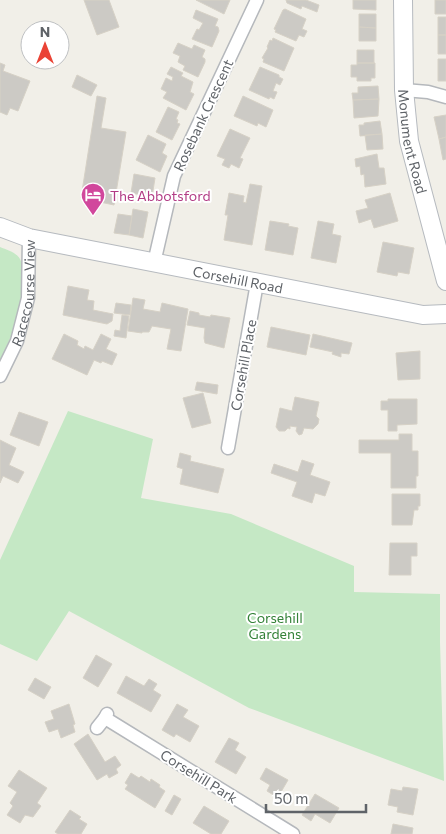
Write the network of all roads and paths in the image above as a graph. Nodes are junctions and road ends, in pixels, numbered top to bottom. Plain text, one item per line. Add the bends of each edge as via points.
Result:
1 (257, 0) edge
2 (403, 0) edge
3 (404, 90) junction
4 (446, 97) edge
5 (0, 228) edge
6 (29, 238) junction
7 (442, 249) edge
8 (154, 263) junction
9 (446, 281) edge
10 (257, 283) junction
11 (446, 314) edge
12 (0, 376) edge
13 (228, 448) dead end
14 (103, 720) dead end
15 (293, 834) edge

1 - 8 street, Rosebank Crescent via 174,176
2 - 3 street, Monument Road
3 - 4 street
3 - 7 street, Monument Road via 409,141
5 - 6 street, Racecourse View
6 - 8 street, Corsehill Road
6 - 12 street, Racecourse View via 28,298 18,341
7 - 9 street, Monument Road
8 - 10 street, Corsehill Road
10 - 11 street, Corsehill Road via 423,315
10 - 13 street, Corsehill Place
14 - 15 street, Corsehill Park

